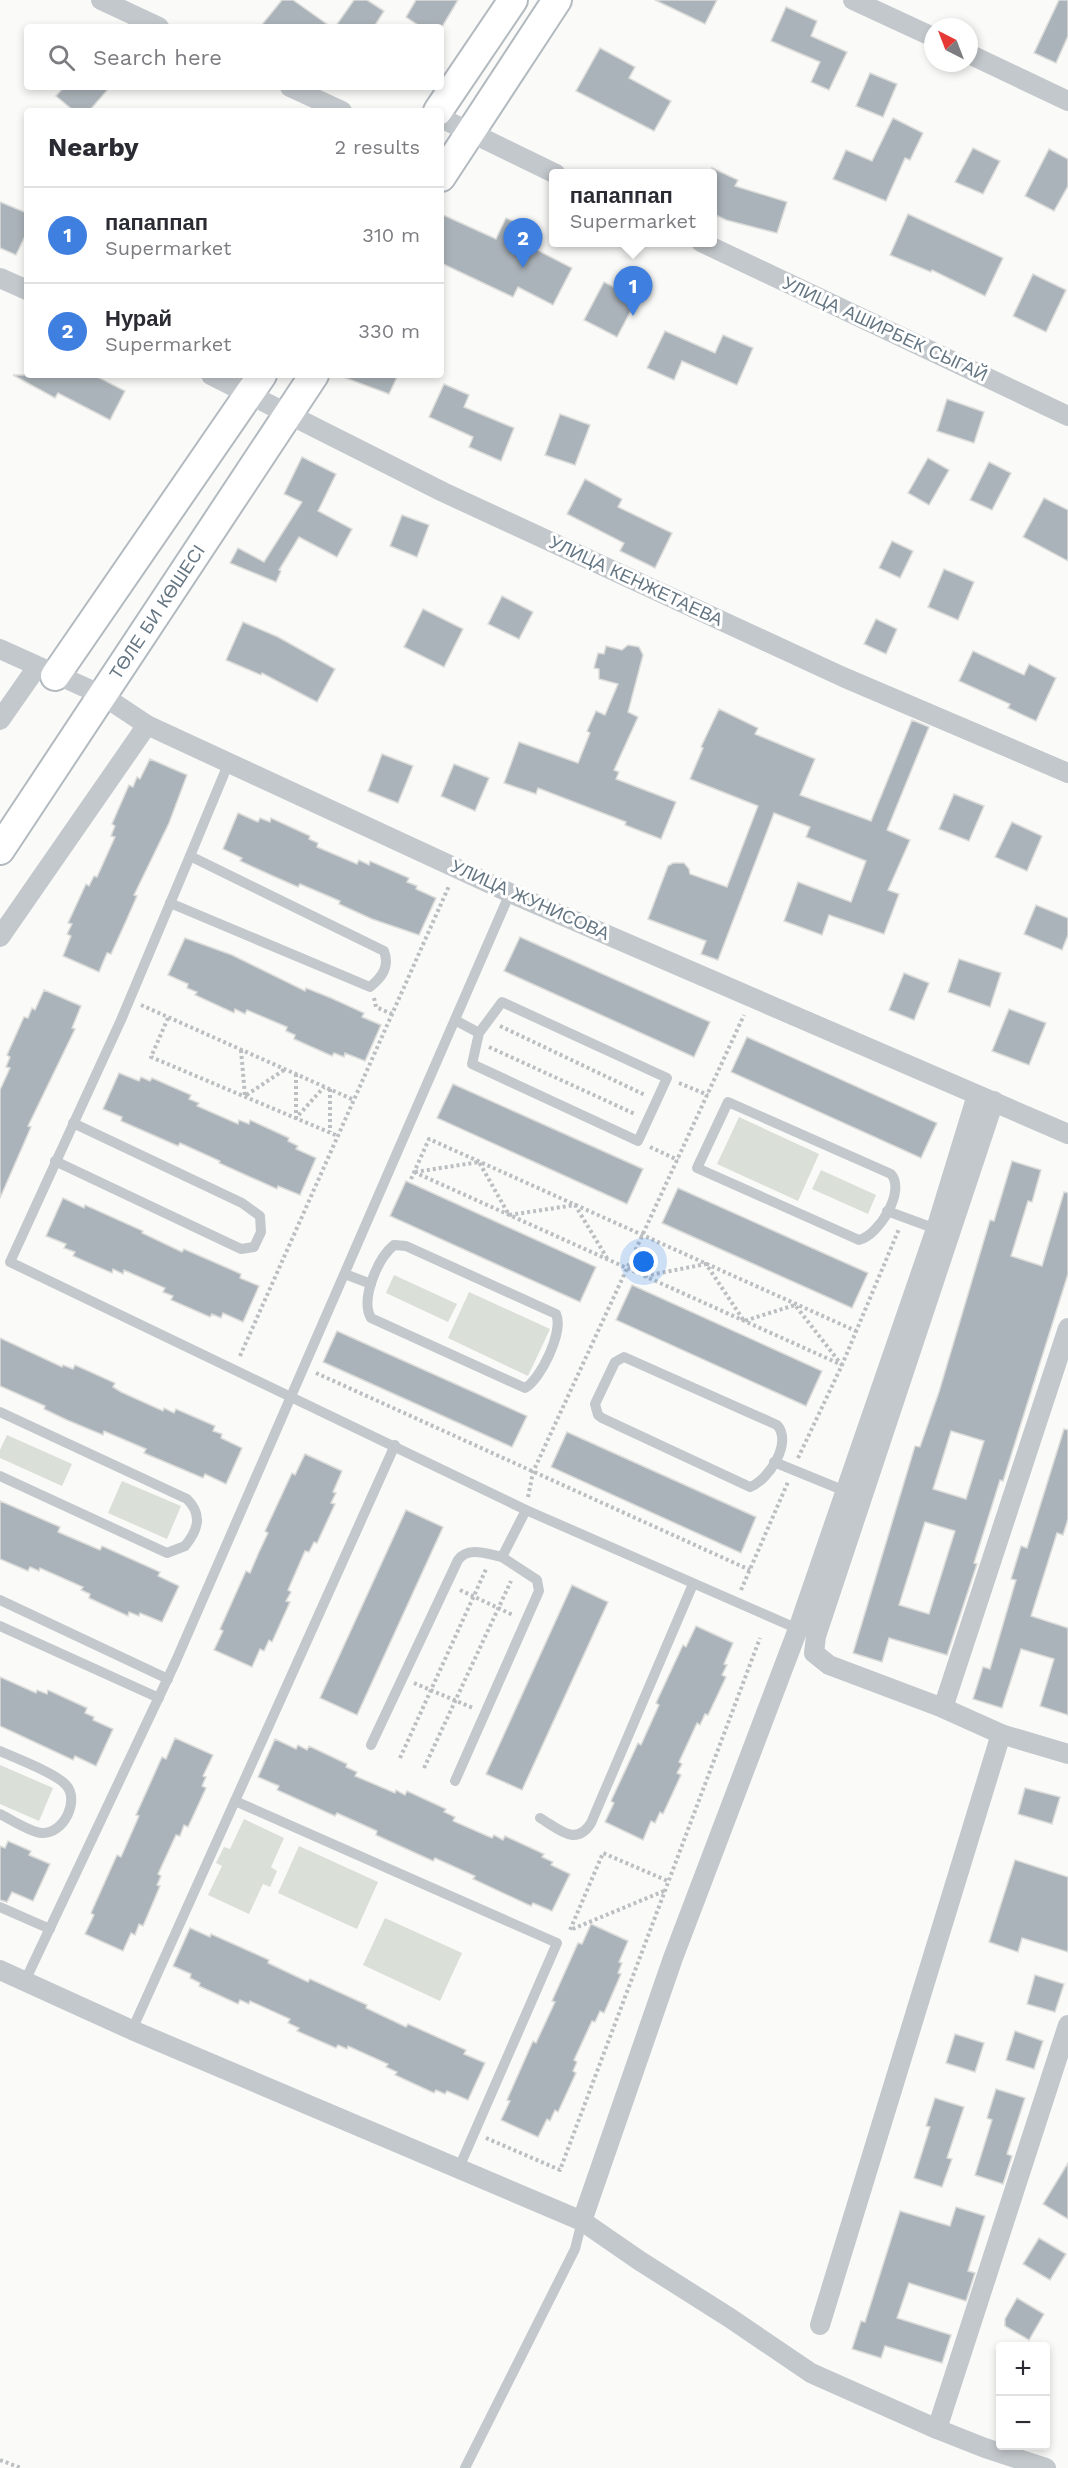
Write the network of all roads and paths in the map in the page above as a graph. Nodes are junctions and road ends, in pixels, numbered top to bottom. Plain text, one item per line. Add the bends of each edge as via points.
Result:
1 (101, 0) edge
2 (513, 0) edge
3 (557, 0) edge
4 (853, 0) edge
5 (153, 24) edge
6 (924, 34) edge
7 (978, 58) edge
8 (296, 90) edge
9 (1068, 101) edge
10 (336, 108) edge
11 (440, 108) edge
12 (444, 120) edge
13 (469, 133) junction
14 (549, 171) edge
15 (444, 172) edge
16 (710, 247) edge
17 (0, 278) edge
18 (24, 289) edge
19 (226, 378) edge
20 (312, 378) edge
21 (256, 384) edge
22 (288, 414) junction
23 (1068, 416) edge
24 (0, 649) edge
25 (46, 671) junction
26 (102, 695) junction
27 (0, 720) edge
28 (147, 725) junction
29 (229, 762) junction
30 (1068, 773) edge
31 (0, 850) edge
32 (190, 856) junction
33 (457, 868) junction
34 (510, 893) junction
35 (170, 903) junction
36 (0, 937) edge
37 (370, 987) junction
38 (752, 998) junction
39 (129, 1000) junction
40 (392, 1014) junction
41 (168, 1018) junction
42 (455, 1020) junction
43 (489, 1021) junction
44 (478, 1037) junction
45 (241, 1050) junction
46 (285, 1069) junction
47 (296, 1074) junction
48 (667, 1078) junction
49 (324, 1087) junction
50 (330, 1089) junction
51 (708, 1094) junction
52 (245, 1096) junction
53 (986, 1098) junction
54 (354, 1100) junction
55 (657, 1100) junction
56 (728, 1102) junction
57 (296, 1118) junction
58 (647, 1120) junction
59 (73, 1123) junction
60 (330, 1132) junction
61 (1068, 1134) edge
62 (338, 1136) junction
63 (638, 1141) junction
64 (677, 1160) junction
65 (55, 1161) junction
66 (479, 1162) junction
67 (697, 1168) junction
68 (414, 1172) junction
69 (411, 1179) dead end
70 (575, 1205) junction
71 (887, 1211) junction
72 (509, 1215) junction
73 (899, 1228) dead end
74 (936, 1229) junction
75 (642, 1235) junction
76 (5, 1259) edge
77 (608, 1259) junction
78 (706, 1264) junction
79 (627, 1268) junction
80 (345, 1274) junction
81 (645, 1276) junction
82 (371, 1284) junction
83 (795, 1305) junction
84 (744, 1321) junction
85 (1068, 1328) edge
86 (856, 1331) junction
87 (842, 1365) junction
88 (304, 1368) junction
89 (234, 1371) junction
90 (291, 1398) junction
91 (0, 1412) edge
92 (395, 1445) junction
93 (774, 1462) junction
94 (793, 1470) junction
95 (533, 1472) junction
96 (0, 1476) edge
97 (846, 1491) junction
98 (526, 1510) junction
99 (498, 1556) junction
100 (518, 1565) junction
101 (750, 1570) junction
102 (446, 1583) junction
103 (693, 1584) junction
104 (474, 1596) junction
105 (0, 1600) edge
106 (736, 1603) junction
107 (498, 1608) junction
108 (527, 1620) junction
109 (0, 1626) edge
110 (798, 1629) junction
111 (760, 1638) dead end
112 (168, 1679) junction
113 (402, 1679) junction
114 (431, 1690) junction
115 (159, 1698) junction
116 (456, 1700) junction
117 (943, 1708) junction
118 (485, 1713) junction
119 (1000, 1734) junction
120 (371, 1745) dead end
121 (0, 1751) edge
122 (1068, 1754) edge
123 (400, 1758) dead end
124 (424, 1768) dead end
125 (455, 1781) dead end
126 (235, 1801) junction
127 (0, 1814) edge
128 (540, 1818) dead end
129 (668, 1881) junction
130 (665, 1891) junction
131 (0, 1907) edge
132 (50, 1929) junction
133 (0, 1970) edge
134 (25, 1981) junction
135 (1068, 2025) edge
136 (132, 2030) junction
137 (474, 2133) junction
138 (458, 2170) junction
139 (582, 2221) junction
140 (820, 2325) dead end
141 (937, 2429) junction
142 (0, 2460) edge
143 (21, 2468) edge
144 (465, 2468) edge
145 (1046, 2468) edge

1 - 5 street
2 - 11 main road
3 - 13 main road
4 - 6 street
7 - 9 street
8 - 10 street
12 - 13 street
13 - 14 street
13 - 15 main road
16 - 23 street, УЛИЦА АШИРБЕК СЫГАЙ
17 - 18 street
19 - 21 street, УЛИЦА КЕНЖЕТАЕВА
20 - 22 main road, ТӨЛЕ БИ КӨШЕСІ
21 - 22 street, УЛИЦА КЕНЖЕТАЕВА
21 - 25 main road
22 - 26 main road, ТӨЛЕ БИ КӨШЕСІ
22 - 30 street, УЛИЦА КЕНЖЕТАЕВА via 443,492 832,672
24 - 25 street, УЛИЦА ЖУНИСОВА
25 - 26 street, УЛИЦА ЖУНИСОВА
25 - 27 street
26 - 28 street, УЛИЦА ЖУНИСОВА
26 - 31 main road, ТӨЛЕ БИ КӨШЕСІ
28 - 29 street, УЛИЦА ЖУНИСОВА
28 - 36 street
29 - 32 lane
29 - 33 street, УЛИЦА ЖУНИСОВА
32 - 35 lane
32 - 37 lane via 384,951 383,974
33 - 34 street, УЛИЦА ЖУНИСОВА
33 - 40 path
34 - 38 street, УЛИЦА ЖУНИСОВА
34 - 42 lane
35 - 37 lane
35 - 39 lane
37 - 40 path via 376,1007
38 - 51 path
38 - 53 street, УЛИЦА ЖУНИСОВА
39 - 41 path
39 - 59 lane
40 - 54 path
41 - 45 path
41 - 52 path via 151,1057
42 - 44 lane
42 - 80 lane
43 - 44 lane
43 - 48 lane via 502,1002
43 - 55 path
44 - 58 path
44 - 63 lane via 472,1064
45 - 46 path
45 - 52 path
46 - 47 path
46 - 52 path
47 - 49 path
47 - 57 path
48 - 51 path
48 - 55 lane
49 - 50 path
49 - 57 path
50 - 54 path
50 - 60 path
51 - 56 path
51 - 64 path
52 - 57 path
53 - 61 street, УЛИЦА ЖУНИСОВА
53 - 74 street
53 - 117 street via 814,1653 829,1665
54 - 62 path
55 - 58 lane
56 - 67 lane
56 - 71 lane via 891,1174 896,1190
57 - 60 path
58 - 63 lane
59 - 65 lane
59 - 65 lane via 242,1203 260,1216 261,1232 254,1247 241,1249
60 - 62 path
62 - 89 path
63 - 64 path
64 - 67 path
64 - 75 path
65 - 76 lane
66 - 68 path
66 - 68 path via 429,1139
66 - 70 path
66 - 72 path
67 - 71 lane via 859,1240 874,1233
68 - 69 path
68 - 72 path
70 - 72 path
70 - 75 path
70 - 77 path
71 - 74 lane
72 - 77 path
73 - 86 path
74 - 97 street
75 - 78 path
75 - 79 path
76 - 89 lane
77 - 79 path
78 - 81 path
78 - 83 path
78 - 84 path
79 - 81 path
79 - 95 path
80 - 82 lane
80 - 88 lane
81 - 84 path
82 - 82 lane via 386,1251 394,1245 406,1246 556,1314 560,1327 536,1380 525,1388 370,1318 366,1298
83 - 84 path
83 - 86 path
83 - 87 path
84 - 87 path
85 - 117 street
86 - 87 path
87 - 94 path
88 - 90 lane
88 - 95 path
89 - 90 lane
90 - 92 lane
90 - 112 lane
91 - 96 lane via 187,1499 198,1514 198,1523 185,1546 167,1552
92 - 98 lane
92 - 126 lane
93 - 93 lane via 783,1442 777,1425 629,1357 615,1362 595,1404 602,1418 750,1487 764,1479
93 - 94 lane
94 - 97 lane
94 - 101 path
95 - 98 path
95 - 101 path
97 - 110 street
98 - 99 lane
98 - 103 lane
99 - 100 lane
99 - 102 lane via 468,1551 462,1554
99 - 104 path
100 - 107 path
100 - 108 lane via 537,1580 539,1591
101 - 106 path
102 - 104 path
102 - 113 lane
103 - 106 lane
103 - 128 lane via 585,1833 566,1834
104 - 107 path
104 - 114 path
105 - 112 lane
106 - 110 lane
107 - 108 path
107 - 116 path
108 - 118 lane
109 - 115 lane
110 - 139 street via 673,1958
111 - 129 path
112 - 115 lane
113 - 114 path
113 - 120 lane
114 - 116 path
114 - 123 path
115 - 132 lane
116 - 118 path
116 - 124 path
117 - 119 street
118 - 125 lane
119 - 122 street
119 - 140 street
121 - 127 lane via 61,1780 72,1794 63,1821 51,1831 41,1833
126 - 136 lane
126 - 137 lane via 557,1943
129 - 130 path
129 - 130 path via 603,1853 570,1930
130 - 137 path via 560,2170
131 - 132 lane
132 - 134 lane
133 - 134 street
134 - 136 street
135 - 141 street
136 - 138 street
137 - 138 lane
138 - 139 street
139 - 141 street via 811,2373
139 - 144 lane via 575,2249
141 - 145 street
142 - 143 path

